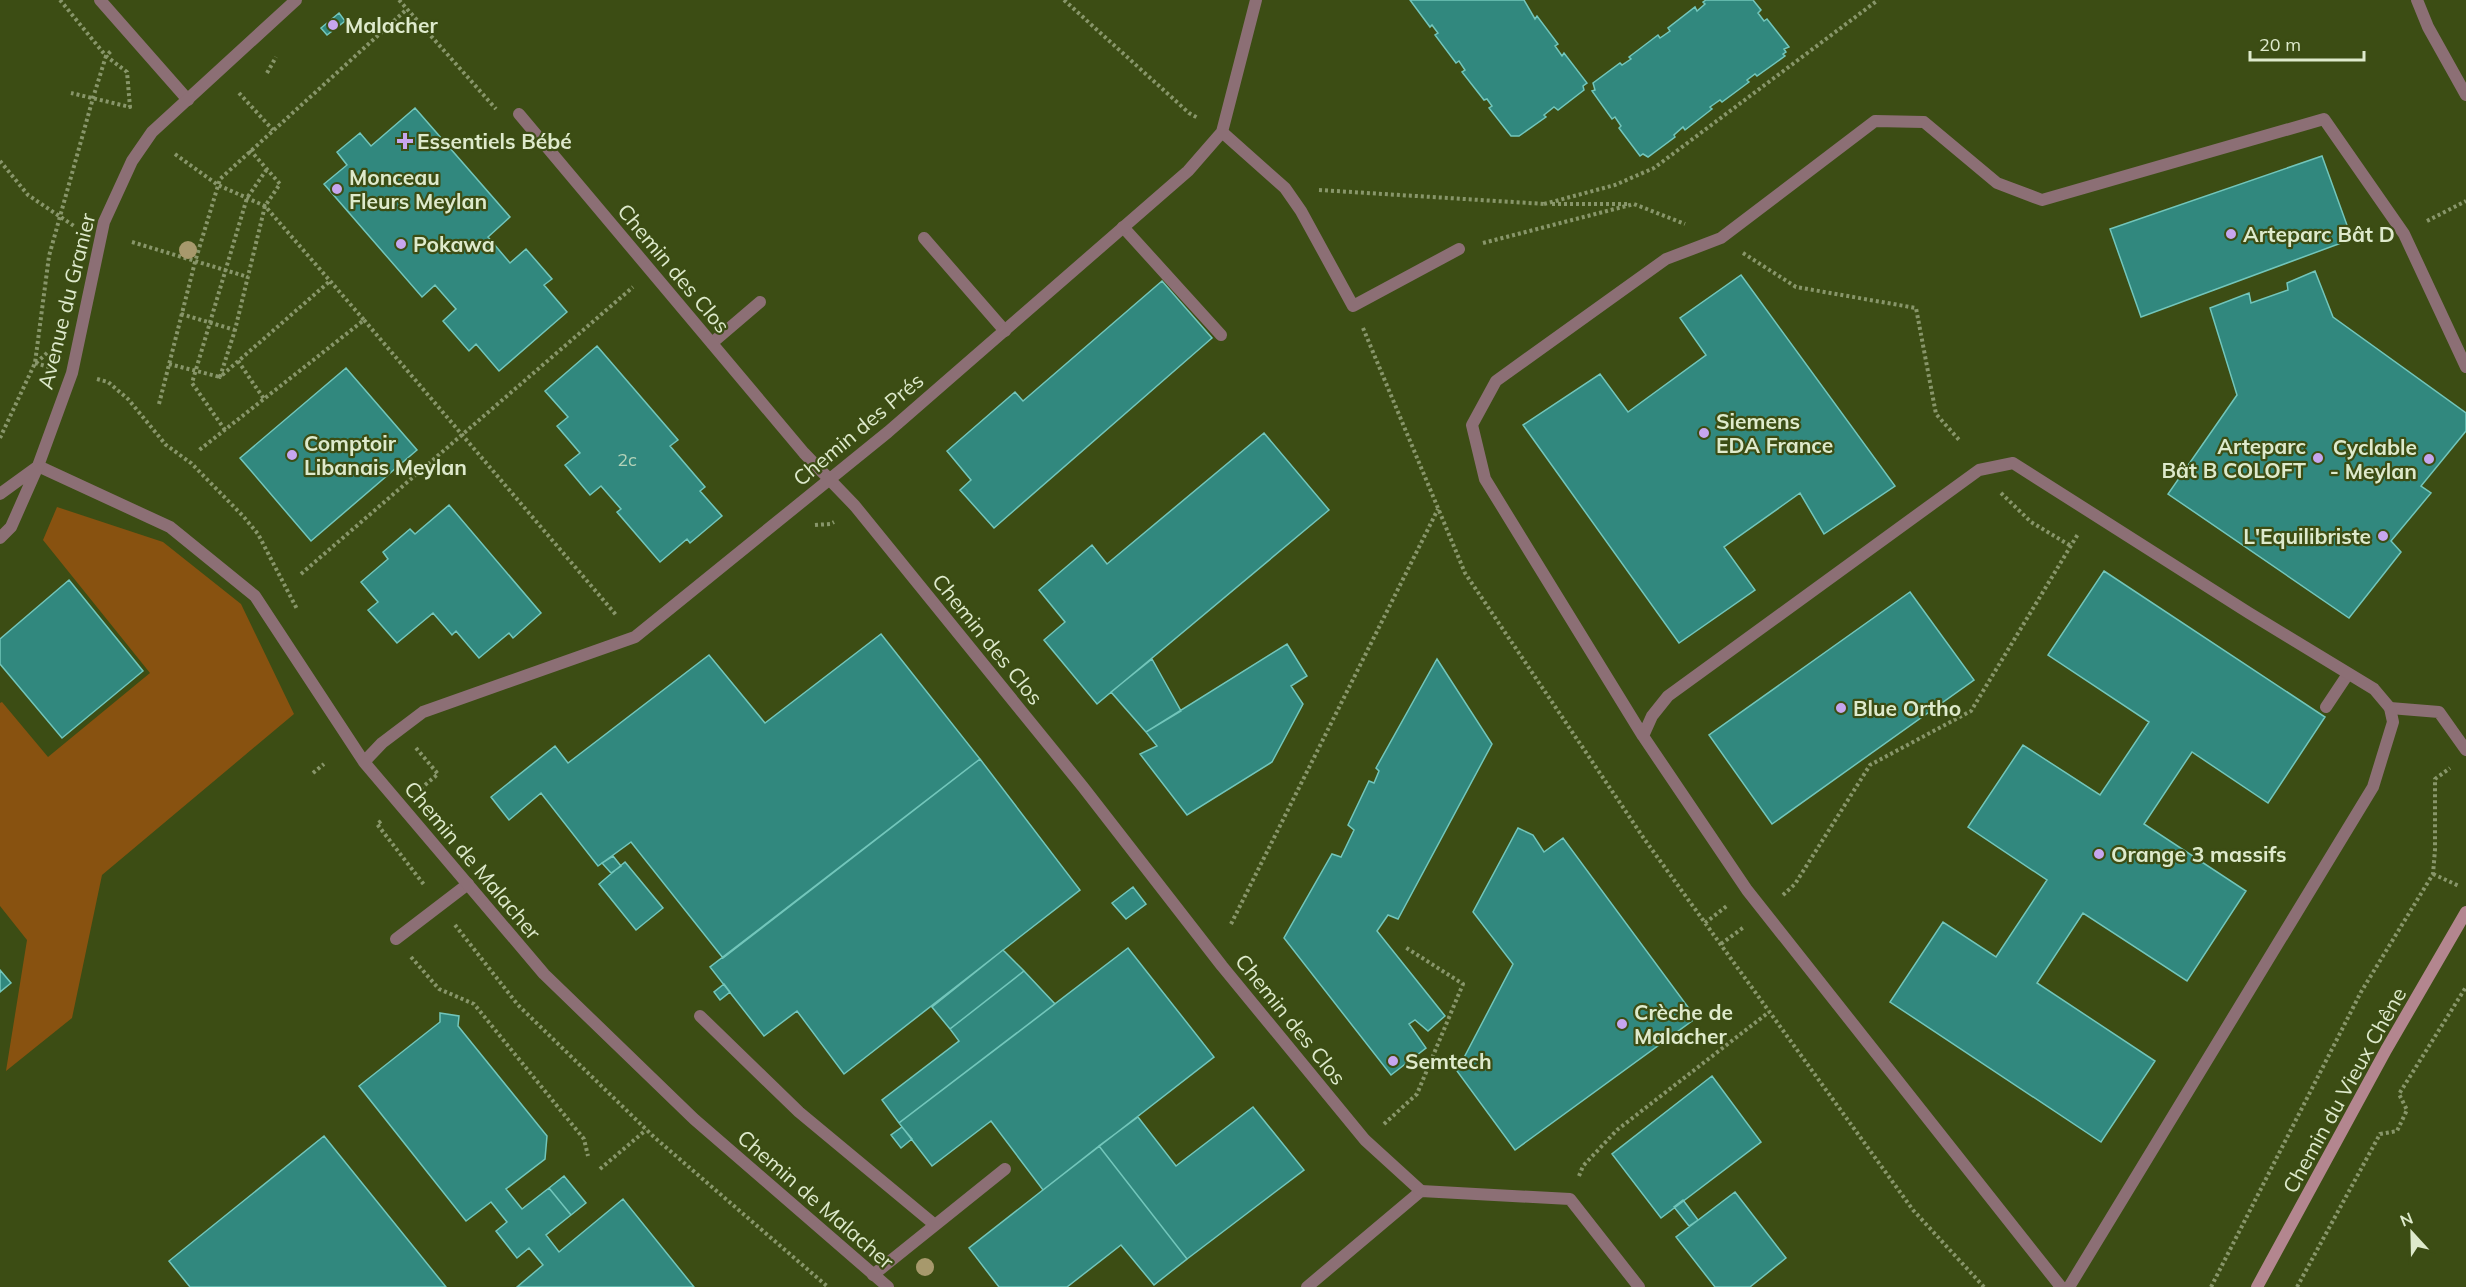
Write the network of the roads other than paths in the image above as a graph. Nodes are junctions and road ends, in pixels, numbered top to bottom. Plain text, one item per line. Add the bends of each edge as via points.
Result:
1 (100, 0) edge
2 (296, 0) edge
3 (1256, 0) edge
4 (2417, 0) edge
5 (2466, 95) edge
6 (188, 100) junction
7 (519, 114) road end
8 (1222, 132) junction
9 (1123, 227) junction
10 (924, 238) dead end
11 (1459, 249) road end
12 (760, 302) dead end
13 (1005, 331) junction
14 (1221, 335) dead end
15 (712, 344) junction
16 (2466, 367) edge
17 (38, 466) junction
18 (830, 479) junction
19 (0, 494) edge
20 (0, 538) edge
21 (2348, 674) junction
22 (2326, 707) dead end
23 (2390, 708) junction
24 (1643, 736) junction
25 (2466, 750) edge
26 (364, 762) junction
27 (468, 884) junction
28 (2466, 912) edge
29 (396, 939) road end
30 (700, 1016) dead end
31 (1005, 1169) dead end
32 (1421, 1191) junction
33 (935, 1225) junction
34 (873, 1275) junction
35 (888, 1287) edge
36 (1307, 1287) edge
37 (1639, 1287) edge
38 (2061, 1287) edge
39 (2069, 1287) edge
40 (2257, 1287) edge

1 - 6 street
2 - 6 street, Avenue du Granier
3 - 8 street, Chemin des Prés
4 - 5 street
6 - 17 street, Avenue du Granier via 152,132 132,161 104,222 76,357
7 - 15 street, Chemin des Clos
8 - 9 street, Chemin des Prés via 1188,171
8 - 11 street via 1285,188 1353,306
9 - 13 street, Chemin des Prés
9 - 14 street
10 - 13 street
12 - 15 street
13 - 18 street, Chemin des Prés
15 - 18 street, Chemin des Clos
16 - 24 street via 2403,234 2324,119 2042,200 1997,183 1924,122 1875,121 1721,238 1666,259 1496,381 1472,425 1485,479
17 - 19 street
17 - 20 street, Avenue du Granier via 11,527
17 - 26 street, Chemin de Malacher via 170,527 255,596
18 - 26 street, Chemin des Prés via 635,637 423,712
18 - 32 street, Chemin des Clos via 1076,778 1222,966 1365,1140
21 - 22 street
21 - 23 street via 2374,689
21 - 24 street via 2013,463 1979,470 1668,696
23 - 25 street via 2439,712
23 - 39 street via 2393,722 2373,787
24 - 38 street via 1764,912
26 - 27 street, Chemin de Malacher
27 - 29 street
27 - 34 street, Chemin de Malacher via 544,974 694,1119
28 - 40 main road, Chemin du Vieux Chêne
30 - 33 street via 799,1112
31 - 33 street
32 - 36 street
32 - 37 street via 1570,1199
33 - 34 street
34 - 35 street, Chemin de Malacher

